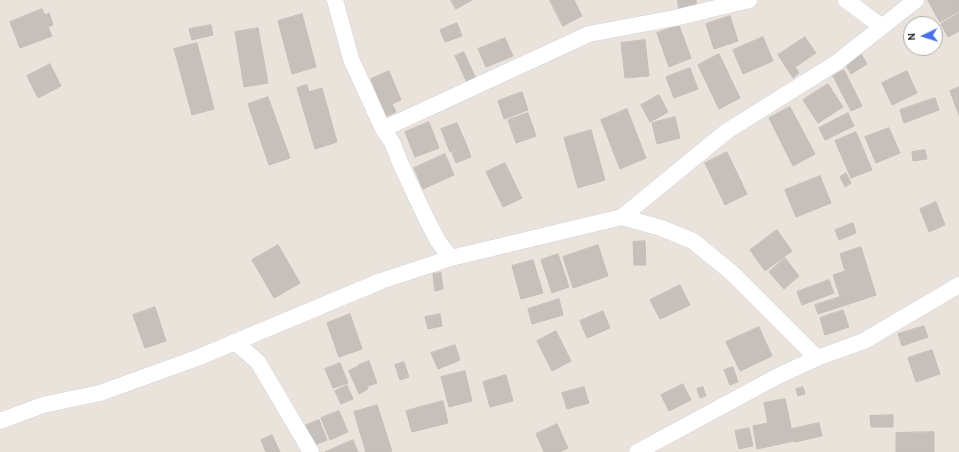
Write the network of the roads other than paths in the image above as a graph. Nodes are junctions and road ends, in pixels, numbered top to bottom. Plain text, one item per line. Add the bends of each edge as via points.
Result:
1 (336, 0) edge
2 (749, 0) edge
3 (846, 0) edge
4 (916, 0) edge
5 (882, 27) junction
6 (383, 129) junction
7 (622, 217) junction
8 (451, 258) junction
9 (959, 285) edge
10 (235, 342) junction
11 (817, 358) junction
12 (0, 421) edge
13 (312, 452) edge
14 (637, 452) edge

1 - 6 street via 351,59
2 - 6 street via 675,18 589,34
3 - 5 street
4 - 5 street
5 - 7 street via 836,63 727,130
6 - 8 street via 392,142 438,241
7 - 8 street
7 - 11 street via 661,228 693,241 732,273
8 - 10 street via 381,281
9 - 11 street via 864,340
10 - 12 street via 100,393 43,405
10 - 13 street via 258,362
11 - 14 street via 778,376

